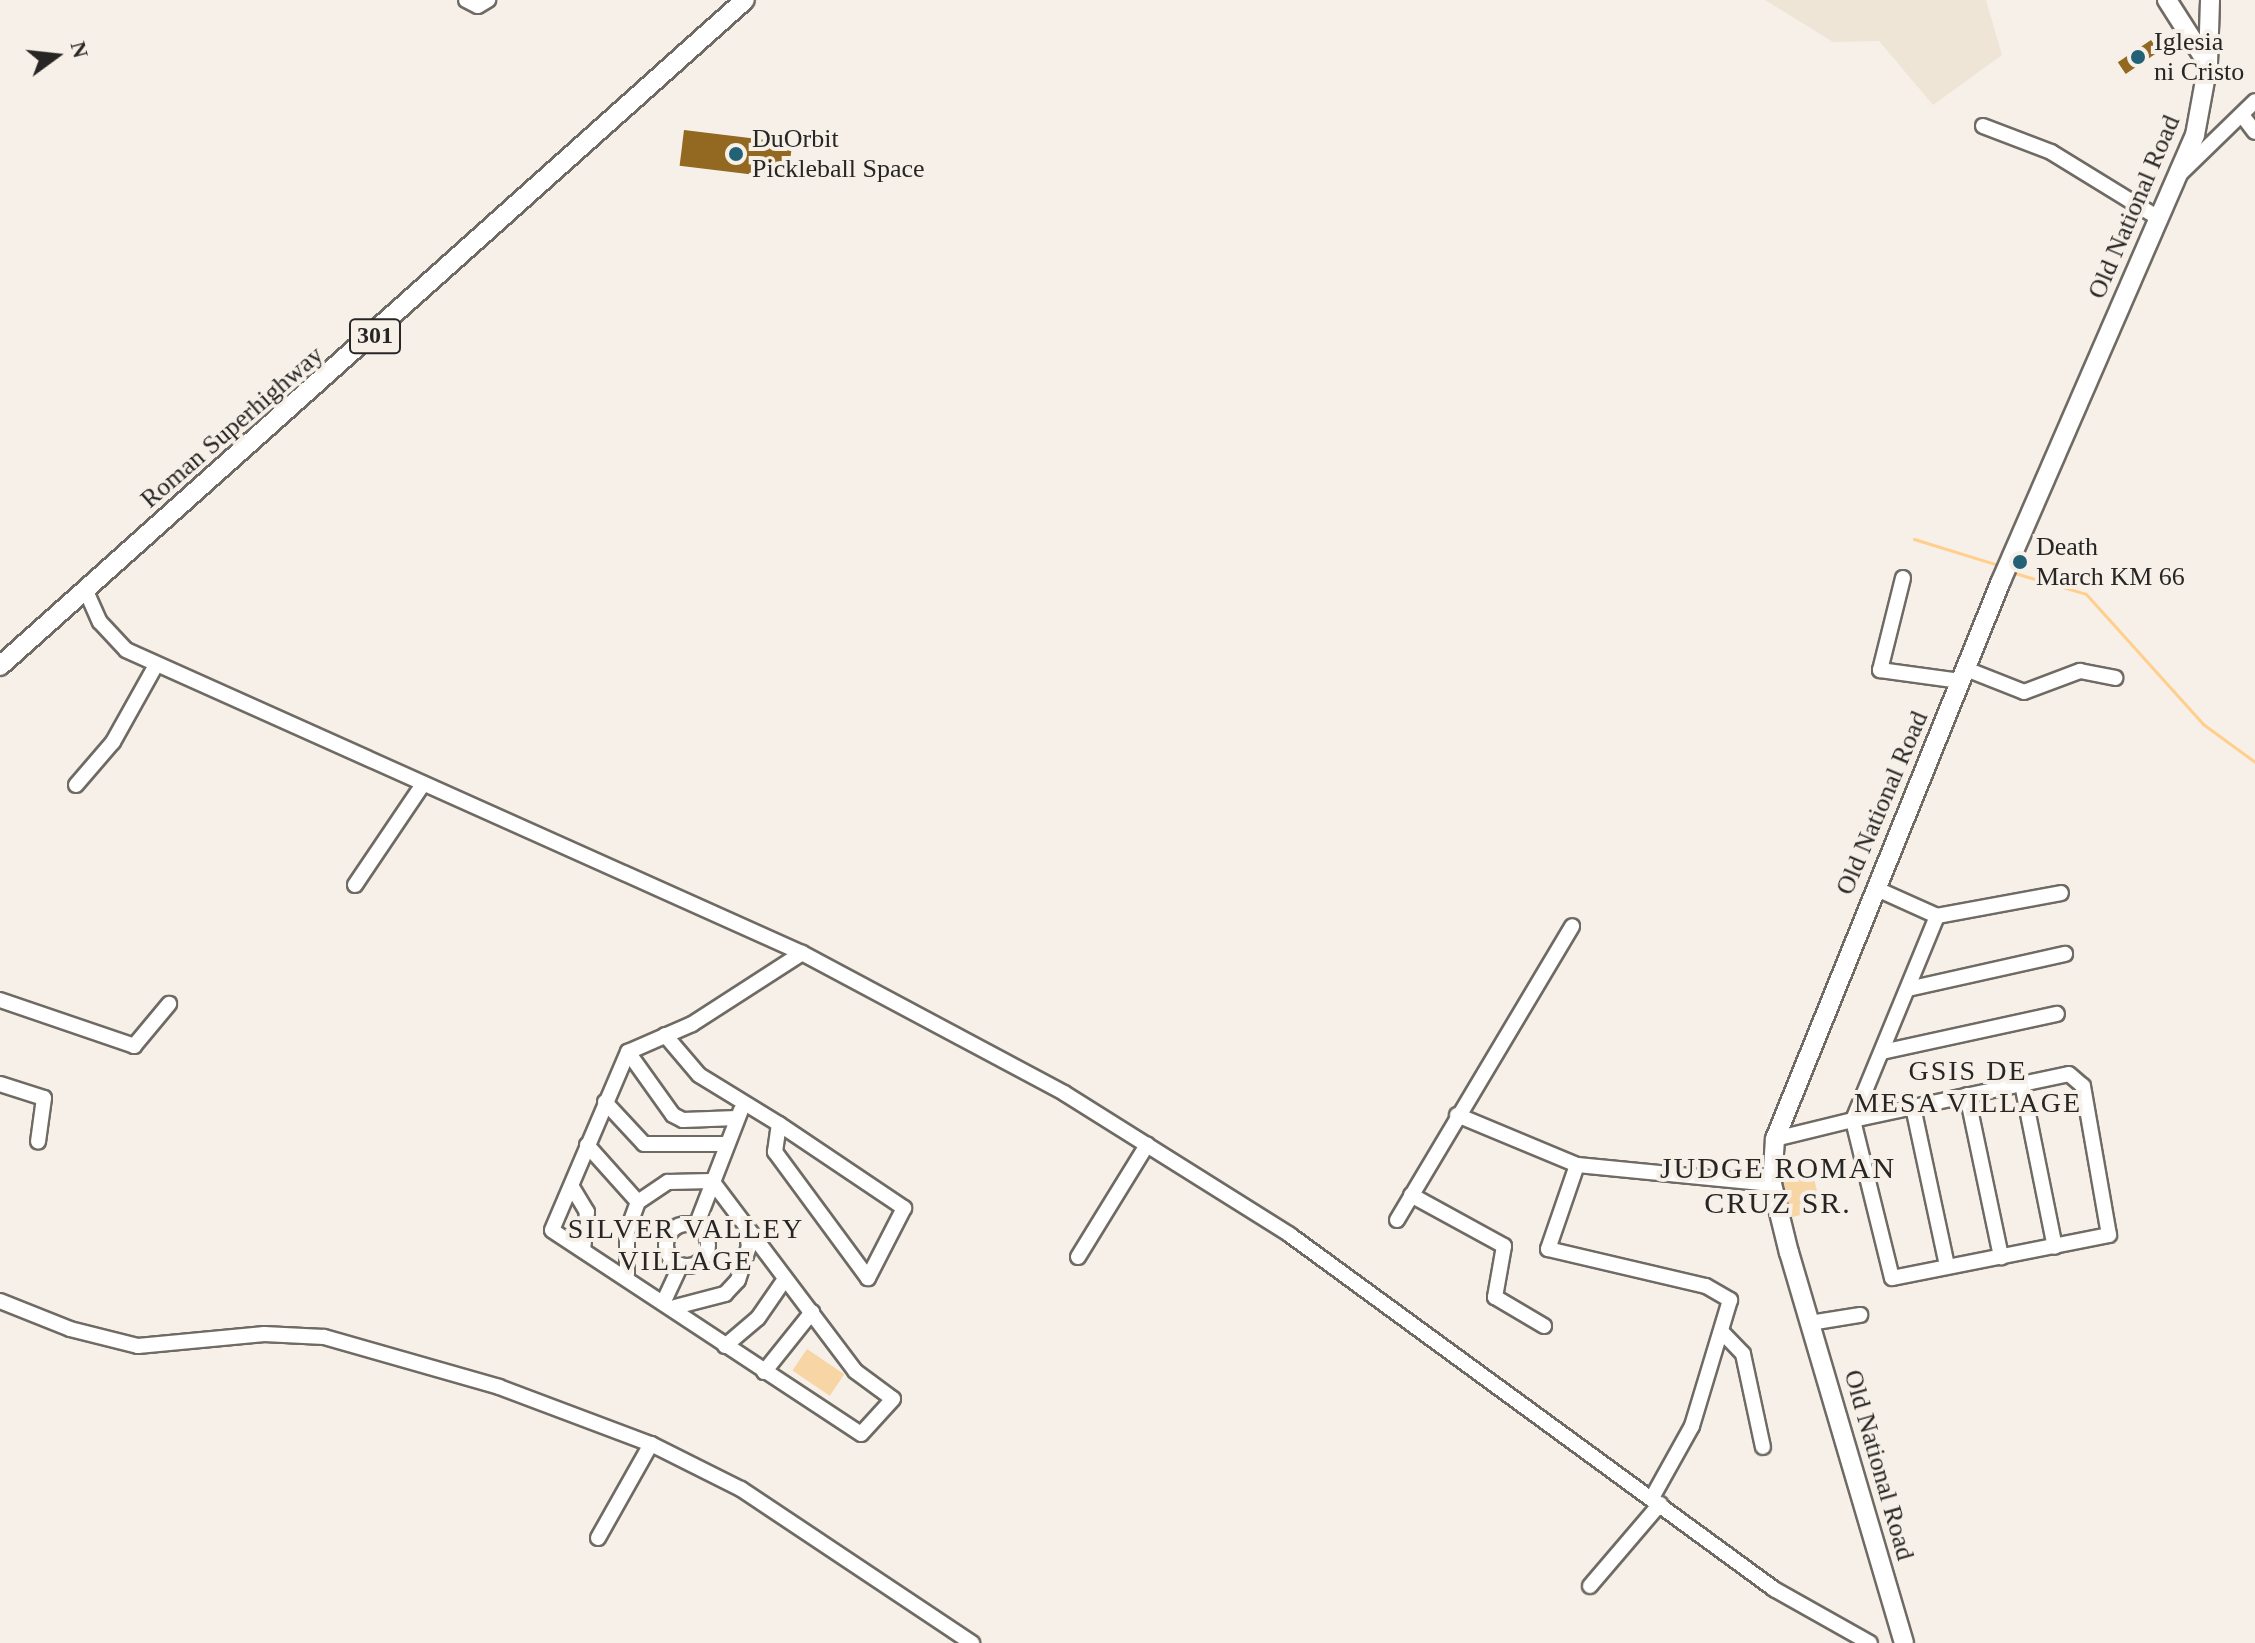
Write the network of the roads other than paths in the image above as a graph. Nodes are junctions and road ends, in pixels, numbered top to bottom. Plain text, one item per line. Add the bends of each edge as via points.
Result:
1 (466, 0) edge
2 (488, 0) edge
3 (2167, 0) edge
4 (2210, 0) edge
5 (736, 3) edge
6 (2208, 64) junction
7 (2255, 101) edge
8 (2242, 115) junction
9 (1983, 126) dead end
10 (2255, 132) edge
11 (2179, 174) junction
12 (2160, 219) junction
13 (1903, 578) dead end
14 (86, 591) junction
15 (156, 665) junction
16 (0, 666) edge
17 (1963, 675) junction
18 (2115, 678) dead end
19 (423, 784) junction
20 (76, 785) dead end
21 (355, 885) dead end
22 (1875, 888) junction
23 (2061, 893) dead end
24 (1937, 916) junction
25 (1572, 926) dead end
26 (802, 953) junction
27 (2065, 954) dead end
28 (1908, 989) junction
29 (0, 1000) edge
30 (169, 1004) dead end
31 (2057, 1014) dead end
32 (665, 1035) junction
33 (628, 1052) junction
34 (1882, 1052) junction
35 (0, 1084) edge
36 (2022, 1084) junction
37 (1967, 1095) junction
38 (605, 1102) junction
39 (744, 1103) junction
40 (1913, 1107) junction
41 (1457, 1115) junction
42 (737, 1118) junction
43 (1853, 1120) junction
44 (779, 1124) junction
45 (1775, 1139) junction
46 (38, 1142) dead end
47 (727, 1144) junction
48 (587, 1145) junction
49 (1147, 1145) junction
50 (1577, 1165) junction
51 (712, 1181) junction
52 (1772, 1184) junction
53 (572, 1187) junction
54 (1411, 1195) junction
55 (638, 1202) junction
56 (1397, 1220) dead end
57 (746, 1224) junction
58 (696, 1226) junction
59 (2055, 1247) junction
60 (583, 1250) junction
61 (1078, 1257) dead end
62 (2001, 1257) junction
63 (680, 1266) junction
64 (1947, 1266) junction
65 (627, 1274) junction
66 (785, 1279) junction
67 (0, 1301) edge
68 (670, 1304) junction
69 (812, 1312) junction
70 (1860, 1315) dead end
71 (1810, 1323) junction
72 (1544, 1326) dead end
73 (1722, 1332) junction
74 (725, 1346) junction
75 (764, 1372) junction
76 (651, 1444) junction
77 (1763, 1447) dead end
78 (1656, 1501) junction
79 (598, 1538) dead end
80 (1590, 1586) dead end
81 (972, 1643) edge
82 (1870, 1643) edge
83 (1904, 1643) edge

1 - 2 street via 478,6
3 - 6 main road
4 - 6 main road, Old National Road
5 - 14 main road, Roman Superhighway / 301
6 - 11 main road, Old National Road via 2202,108
7 - 8 street
8 - 10 street
8 - 11 street
9 - 12 street via 2051,152
11 - 12 main road, Old National Road
12 - 17 main road, Old National Road
13 - 17 street via 1880,670
14 - 15 street via 109,634
14 - 16 main road, Roman Superhighway / 301
15 - 19 street
15 - 20 street via 113,742
17 - 18 street via 2024,692 2080,671
17 - 22 main road, Old National Road
19 - 21 street
19 - 26 street
22 - 24 street
22 - 45 main road, Old National Road
23 - 24 street
24 - 28 street
25 - 41 street
26 - 32 street
26 - 49 street via 956,1031
27 - 28 street
28 - 34 street
29 - 30 street via 134,1046
31 - 34 street
32 - 33 street
32 - 39 street via 699,1075
33 - 38 street
33 - 42 street via 683,1120
34 - 43 street
35 - 46 street via 44,1098
36 - 37 street
36 - 59 street
36 - 59 street via 2073,1076 2083,1086 2109,1235
37 - 40 street
37 - 62 street
38 - 47 street via 644,1144
38 - 48 street
39 - 42 street
39 - 44 street
40 - 43 street
40 - 64 street
41 - 50 street
41 - 54 street
42 - 47 street
43 - 45 street
43 - 64 street via 1892,1278
44 - 44 street via 775,1152 868,1278 904,1208
45 - 52 main road, Old National Road
47 - 51 street
48 - 53 street
48 - 55 street
49 - 61 street
49 - 78 street via 1290,1235
50 - 52 street
50 - 73 street via 1548,1249 1725,1293 1729,1309
51 - 55 street via 668,1182
51 - 57 street
51 - 58 street
52 - 71 main road, Old National Road
53 - 60 street via 587,1212
53 - 60 street via 552,1230
54 - 56 street
54 - 72 street via 1504,1246 1495,1297
55 - 65 street via 627,1232
57 - 66 street
57 - 68 street via 749,1247 738,1280 725,1294
58 - 63 street via 708,1250 694,1266
58 - 63 street via 676,1226 667,1237 669,1257
59 - 62 street
60 - 65 street
62 - 64 street
63 - 68 street
65 - 68 street
66 - 69 street
66 - 74 street via 758,1318
67 - 76 street via 70,1329 138,1346 280,1334 368,1346
68 - 74 street
69 - 75 street
69 - 75 street via 855,1371 893,1397 861,1434
70 - 71 street
71 - 83 main road, Old National Road
73 - 77 street via 1736,1340 1743,1354
73 - 78 street via 1692,1426
74 - 75 street
76 - 79 street
76 - 81 street via 754,1498
78 - 80 street
78 - 82 street via 1774,1589

